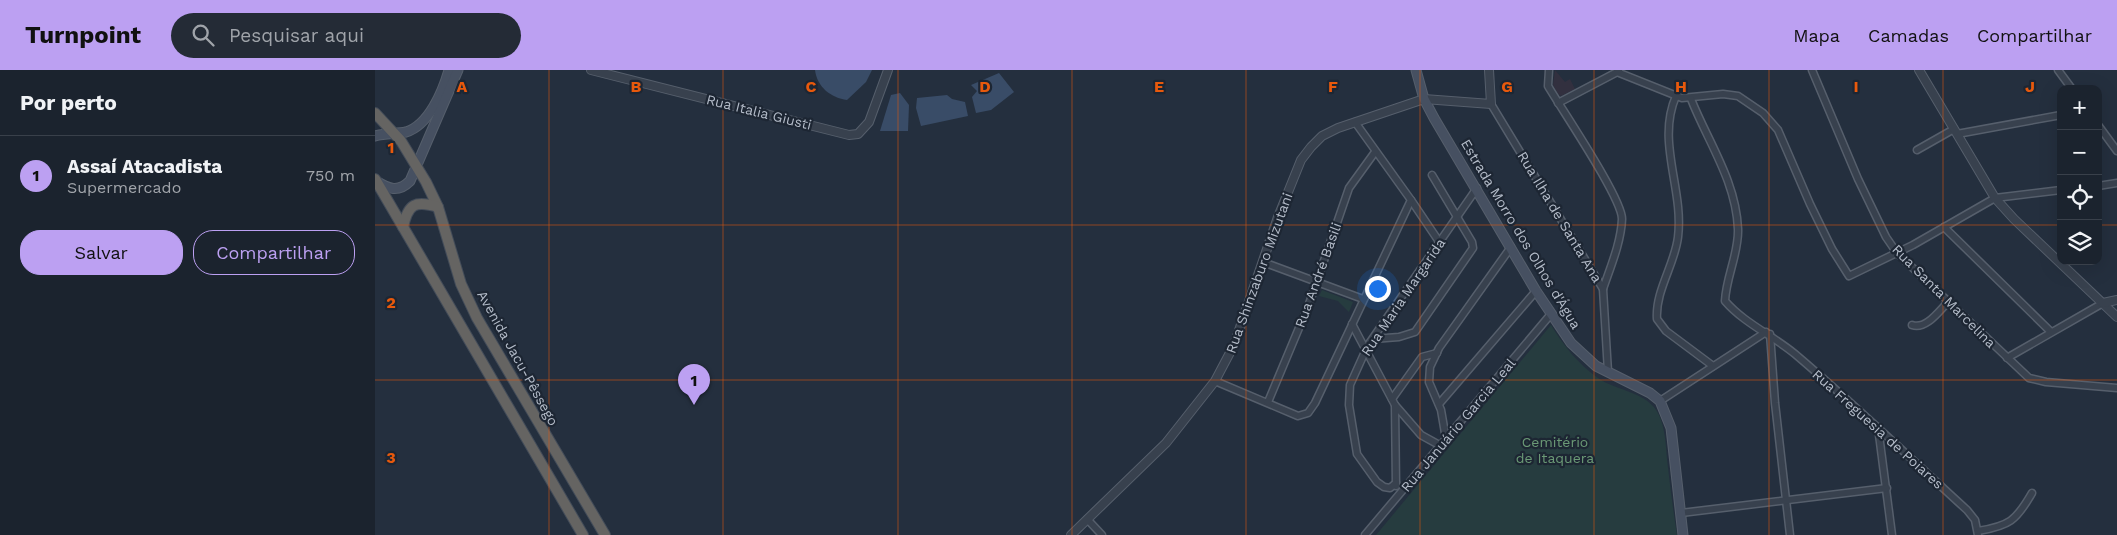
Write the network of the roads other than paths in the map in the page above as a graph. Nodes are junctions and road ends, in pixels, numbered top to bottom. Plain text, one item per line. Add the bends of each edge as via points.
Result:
1 (449, 70) edge
2 (458, 70) edge
3 (591, 70) edge
4 (887, 70) edge
5 (1417, 70) edge
6 (1489, 70) edge
7 (1549, 70) edge
8 (1812, 70) edge
9 (1919, 70) edge
10 (2058, 70) edge
11 (1619, 71) edge
12 (2069, 85) edge
13 (1676, 96) junction
14 (1424, 99) junction
15 (1691, 99) junction
16 (1557, 103) junction
17 (1491, 104) junction
18 (375, 112) edge
19 (2057, 116) edge
20 (1355, 122) junction
21 (2102, 130) edge
22 (1955, 132) junction
23 (395, 134) junction
24 (375, 136) edge
25 (1917, 150) dead end
26 (2117, 151) edge
27 (1375, 152) junction
28 (417, 164) junction
29 (1432, 175) dead end
30 (376, 180) edge
31 (2117, 184) edge
32 (2102, 186) edge
33 (1477, 188) junction
34 (2057, 190) edge
35 (1995, 198) junction
36 (1411, 200) junction
37 (438, 207) junction
38 (1458, 217) junction
39 (403, 227) junction
40 (1944, 227) junction
41 (1440, 243) junction
42 (1511, 248) junction
43 (1897, 253) junction
44 (1263, 262) junction
45 (1317, 282) junction
46 (1537, 290) junction
47 (1603, 290) junction
48 (1363, 299) junction
49 (2117, 300) edge
50 (1948, 302) junction
51 (2103, 303) junction
52 (1551, 314) junction
53 (2117, 317) edge
54 (1352, 324) junction
55 (1912, 325) dead end
56 (2051, 332) junction
57 (1768, 333) junction
58 (1373, 339) junction
59 (1365, 351) junction
60 (1437, 353) junction
61 (2007, 358) junction
62 (1713, 366) junction
63 (1608, 372) junction
64 (1215, 381) junction
65 (2117, 388) edge
66 (1661, 401) junction
67 (1268, 402) junction
68 (1394, 402) junction
69 (1439, 404) junction
70 (1878, 427) junction
71 (1446, 439) junction
72 (1441, 446) junction
73 (1393, 486) junction
74 (1887, 488) junction
75 (2032, 493) dead end
76 (1399, 495) junction
77 (1786, 501) junction
78 (1681, 513) junction
79 (1087, 519) junction
80 (1995, 532) edge
81 (1978, 533) edge
82 (580, 534) edge
83 (605, 535) edge
84 (1071, 535) edge
85 (1102, 535) edge
86 (1365, 535) edge
87 (1683, 535) edge
88 (1789, 535) edge
89 (1892, 535) edge

1 - 23 main road via 425,118 412,129
2 - 28 main road
3 - 4 street, Rua Italia Giusti via 849,135 858,134 869,122
5 - 14 main road, Estrada Morro dos Olhos d'Água
6 - 17 street, Rua Ilha de Santa Ana
7 - 16 street via 1548,86
8 - 43 street, Rua Santa Marcelina via 1858,179
9 - 22 street
10 - 12 street
11 - 13 street
11 - 16 street
13 - 15 street
13 - 62 street via 1668,118 1667,139 1678,210 1678,237 1657,318 1666,331
14 - 17 street, Rua Shinzaburo Mizutani
14 - 20 street, Rua Shinzaburo Mizutani
14 - 33 main road, Estrada Morro dos Olhos d'Água
15 - 43 street via 1717,94 1738,96 1772,121 1810,204 1849,276
15 - 57 street, Rua Freguesia de Poiares via 1724,167 1736,212 1737,240 1725,301 1742,317
16 - 47 street via 1612,193 1621,214 1621,230
17 - 47 street, Rua Ilha de Santa Ana
18 - 23 highway, Avenida Jacu-Pêssego
19 - 22 street
20 - 27 street
20 - 44 street, Rua Shinzaburo Mizutani via 1322,136 1301,160
21 - 26 street
22 - 25 street
22 - 35 street
23 - 24 main road
23 - 28 highway, Avenida Jacu-Pêssego
27 - 36 street
27 - 45 street, Rua André Basili via 1349,188
28 - 30 main road via 409,181 399,189 387,188
28 - 37 highway, Avenida Jacu-Pêssego
29 - 38 street
30 - 39 highway
31 - 32 street
33 - 38 street, Rua Maria Margarida
33 - 42 main road, Estrada Morro dos Olhos d'Água
34 - 35 street
35 - 40 street
35 - 51 street
36 - 41 street
36 - 48 street
37 - 39 highway via 423,203 412,206
37 - 83 highway, Avenida Jacu-Pêssego via 461,284 477,318
38 - 41 street, Rua Maria Margarida
38 - 58 street via 1473,242 1472,252 1411,335
39 - 82 highway
40 - 43 street
40 - 56 street
41 - 58 street, Rua Maria Margarida
42 - 46 main road, Estrada Morro dos Olhos d'Água
42 - 60 street
43 - 50 street, Rua Santa Marcelina
44 - 45 street
44 - 64 street, Rua Shinzaburo Mizutani via 1234,344
45 - 48 street
45 - 67 street, Rua André Basili
46 - 52 main road, Estrada Morro dos Olhos d'Água
46 - 69 street
47 - 63 street, Rua Ilha de Santa Ana
48 - 54 street
49 - 51 street
50 - 55 street via 1924,324
50 - 61 street, Rua Santa Marcelina
51 - 53 street
51 - 56 street
52 - 63 main road, Estrada Morro dos Olhos d'Água via 1580,353
52 - 71 street, Rua Januário Garcia Leal
54 - 59 street
54 - 67 street via 1309,413 1298,416
56 - 61 street
57 - 62 street
57 - 70 street, Rua Freguesia de Poiares
57 - 77 street
58 - 59 street, Rua Maria Margarida
59 - 68 street
59 - 73 street, Rua Maria Margarida via 1350,385 1354,442 1359,458 1371,475 1380,485
60 - 68 street via 1422,357
60 - 69 street via 1428,374
61 - 65 street, Rua Santa Marcelina via 2021,372 2037,381
62 - 66 street
63 - 66 main road, Estrada Morro dos Olhos d'Água
64 - 67 street
64 - 79 street, Rua Shinzaburo Mizutani via 1178,429
66 - 78 main road via 1671,428
68 - 72 street via 1421,435
68 - 73 street
69 - 71 street
70 - 74 street
70 - 81 street, Rua Freguesia de Poiares via 1967,510 1975,520
71 - 72 street, Rua Januário Garcia Leal
72 - 76 street, Rua Januário Garcia Leal
73 - 76 street
74 - 77 street
74 - 89 street
75 - 80 street via 2015,519
76 - 86 street, Rua Januário Garcia Leal
77 - 78 street
77 - 88 street
78 - 87 main road
79 - 84 street, Rua Shinzaburo Mizutani
79 - 85 street
80 - 81 street

